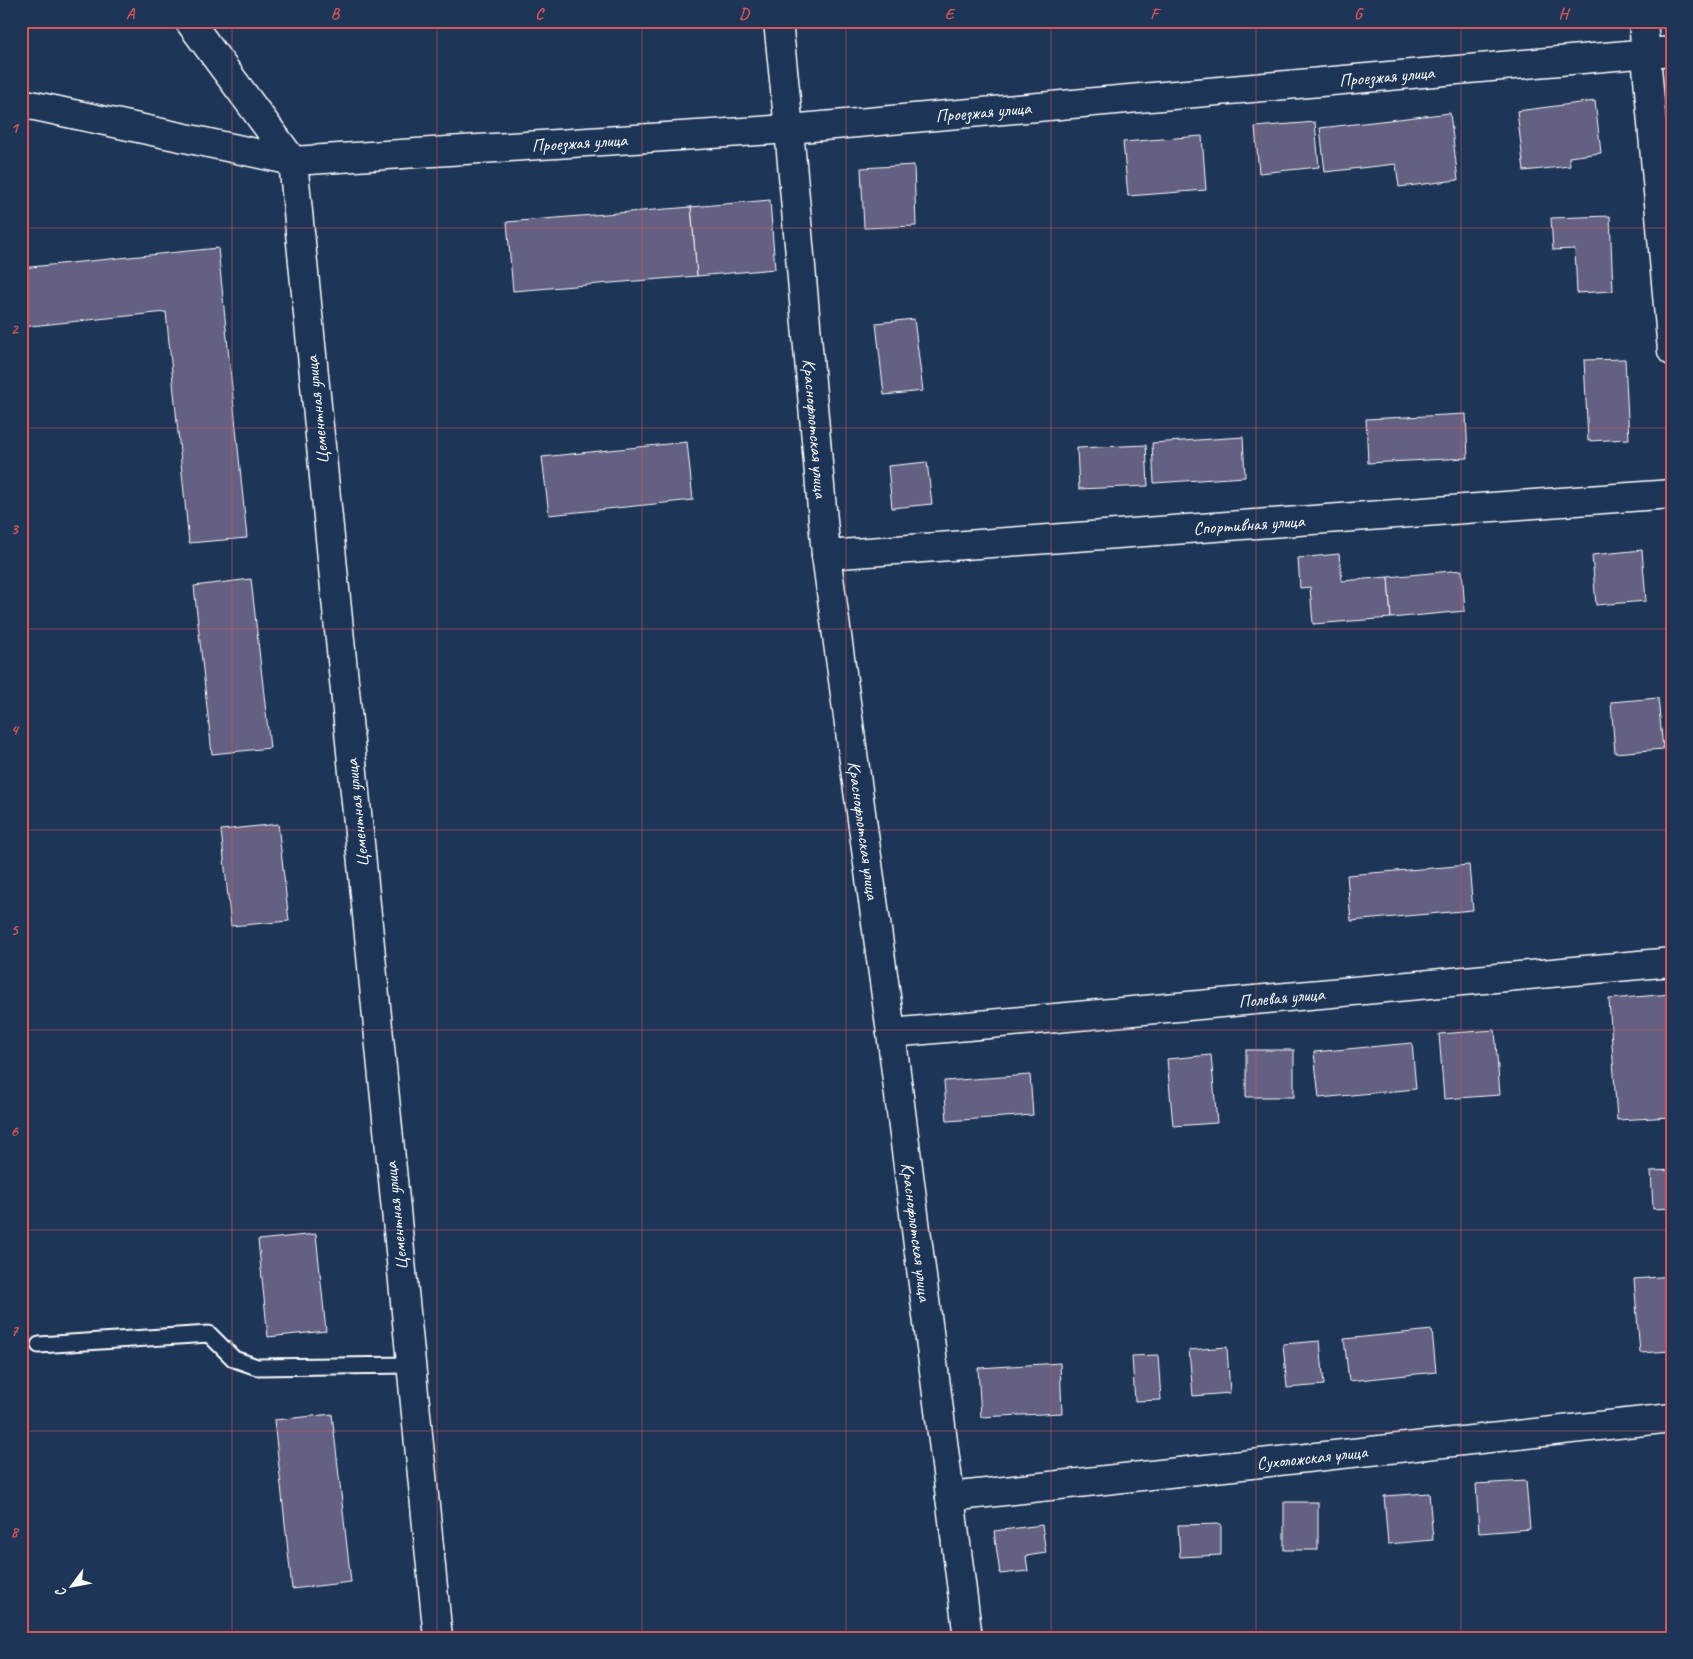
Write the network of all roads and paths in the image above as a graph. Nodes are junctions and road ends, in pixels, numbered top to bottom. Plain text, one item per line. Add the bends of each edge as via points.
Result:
1 (190, 21) edge
2 (778, 21) edge
3 (1643, 21) edge
4 (1659, 52) edge
5 (21, 103) edge
6 (790, 129) junction
7 (293, 161) junction
8 (1672, 351) edge
9 (1672, 494) edge
10 (826, 555) junction
11 (1672, 962) edge
12 (891, 1033) junction
13 (38, 1345) dead end
14 (411, 1365) junction
15 (1672, 1418) edge
16 (950, 1497) junction
17 (438, 1638) edge
18 (968, 1638) edge

1 - 7 street
2 - 6 street, Краснофлотская улица
3 - 4 street
4 - 6 street, Проезжая улица
4 - 8 street
5 - 7 street, Проезжая улица
6 - 7 street, Проезжая улица
6 - 10 street, Краснофлотская улица
7 - 14 street, Цементная улица
9 - 10 street, Спортивная улица
10 - 12 street, Краснофлотская улица
11 - 12 street, Полевая улица
12 - 16 street, Краснофлотская улица
13 - 14 lane via 209,1334 234,1359 257,1368
14 - 17 street, Цементная улица
15 - 16 street, Сухоложская улица
16 - 18 street, Краснофлотская улица

